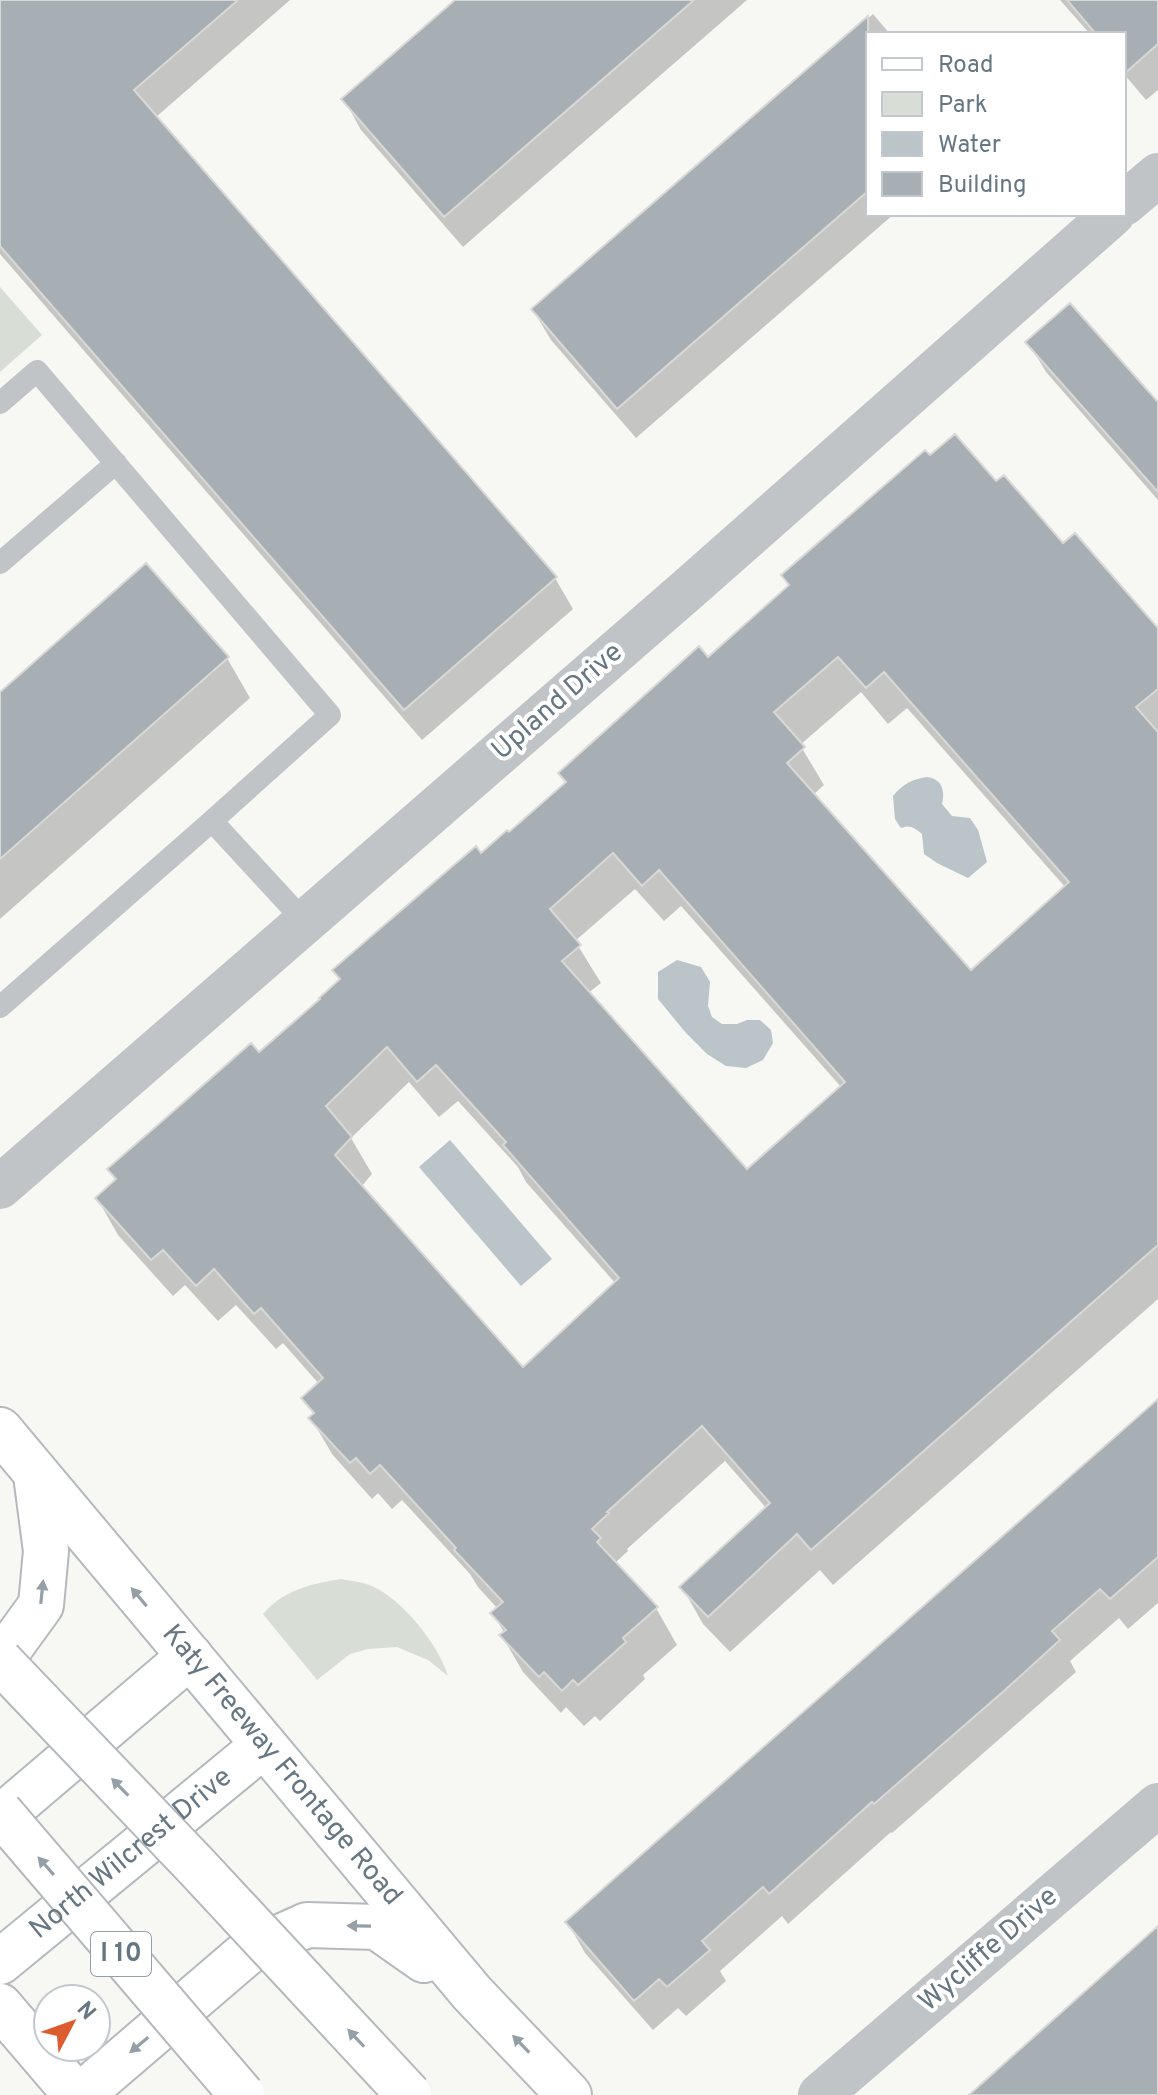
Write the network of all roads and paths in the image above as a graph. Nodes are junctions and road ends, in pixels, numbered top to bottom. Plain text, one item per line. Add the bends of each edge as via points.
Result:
1 (1158, 175) edge
2 (1126, 202) edge
3 (1111, 216) edge
4 (0, 403) edge
5 (116, 463) junction
6 (0, 563) edge
7 (212, 821) junction
8 (305, 922) junction
9 (0, 1007) edge
10 (0, 1187) edge
11 (0, 1430) edge
12 (36, 1475) junction
13 (190, 1656) junction
14 (0, 1658) edge
15 (264, 1745) junction
16 (1158, 1805) edge
17 (0, 1815) edge
18 (0, 1962) edge
19 (472, 1993) junction
20 (0, 2006) edge
21 (78, 2095) edge
22 (242, 2095) edge
23 (409, 2095) edge
24 (569, 2095) edge
25 (820, 2095) edge

1 - 2 street
3 - 8 street, Upland Drive
4 - 5 lane via 37,371
5 - 6 lane
5 - 7 lane via 330,715
7 - 8 lane
7 - 9 lane
8 - 10 street, Upland Drive
11 - 12 main road, Katy Freeway Frontage Road
13 -> 12 main road, Katy Freeway Frontage Road
14 -> 12 main road via 41,1605 46,1551
13 - 15 main road, Katy Freeway Frontage Road
13 - 17 main road
23 -> 14 main road, bridge
15 - 18 main road, North Wilcrest Drive
15 - 19 main road, Katy Freeway Frontage Road
16 - 25 street, Wycliffe Drive
22 -> 17 main road, I 10, bridge
19 -> 21 main road via 377,1927 307,1925 249,1951
24 -> 19 main road, Katy Freeway Frontage Road
20 - 21 main road

